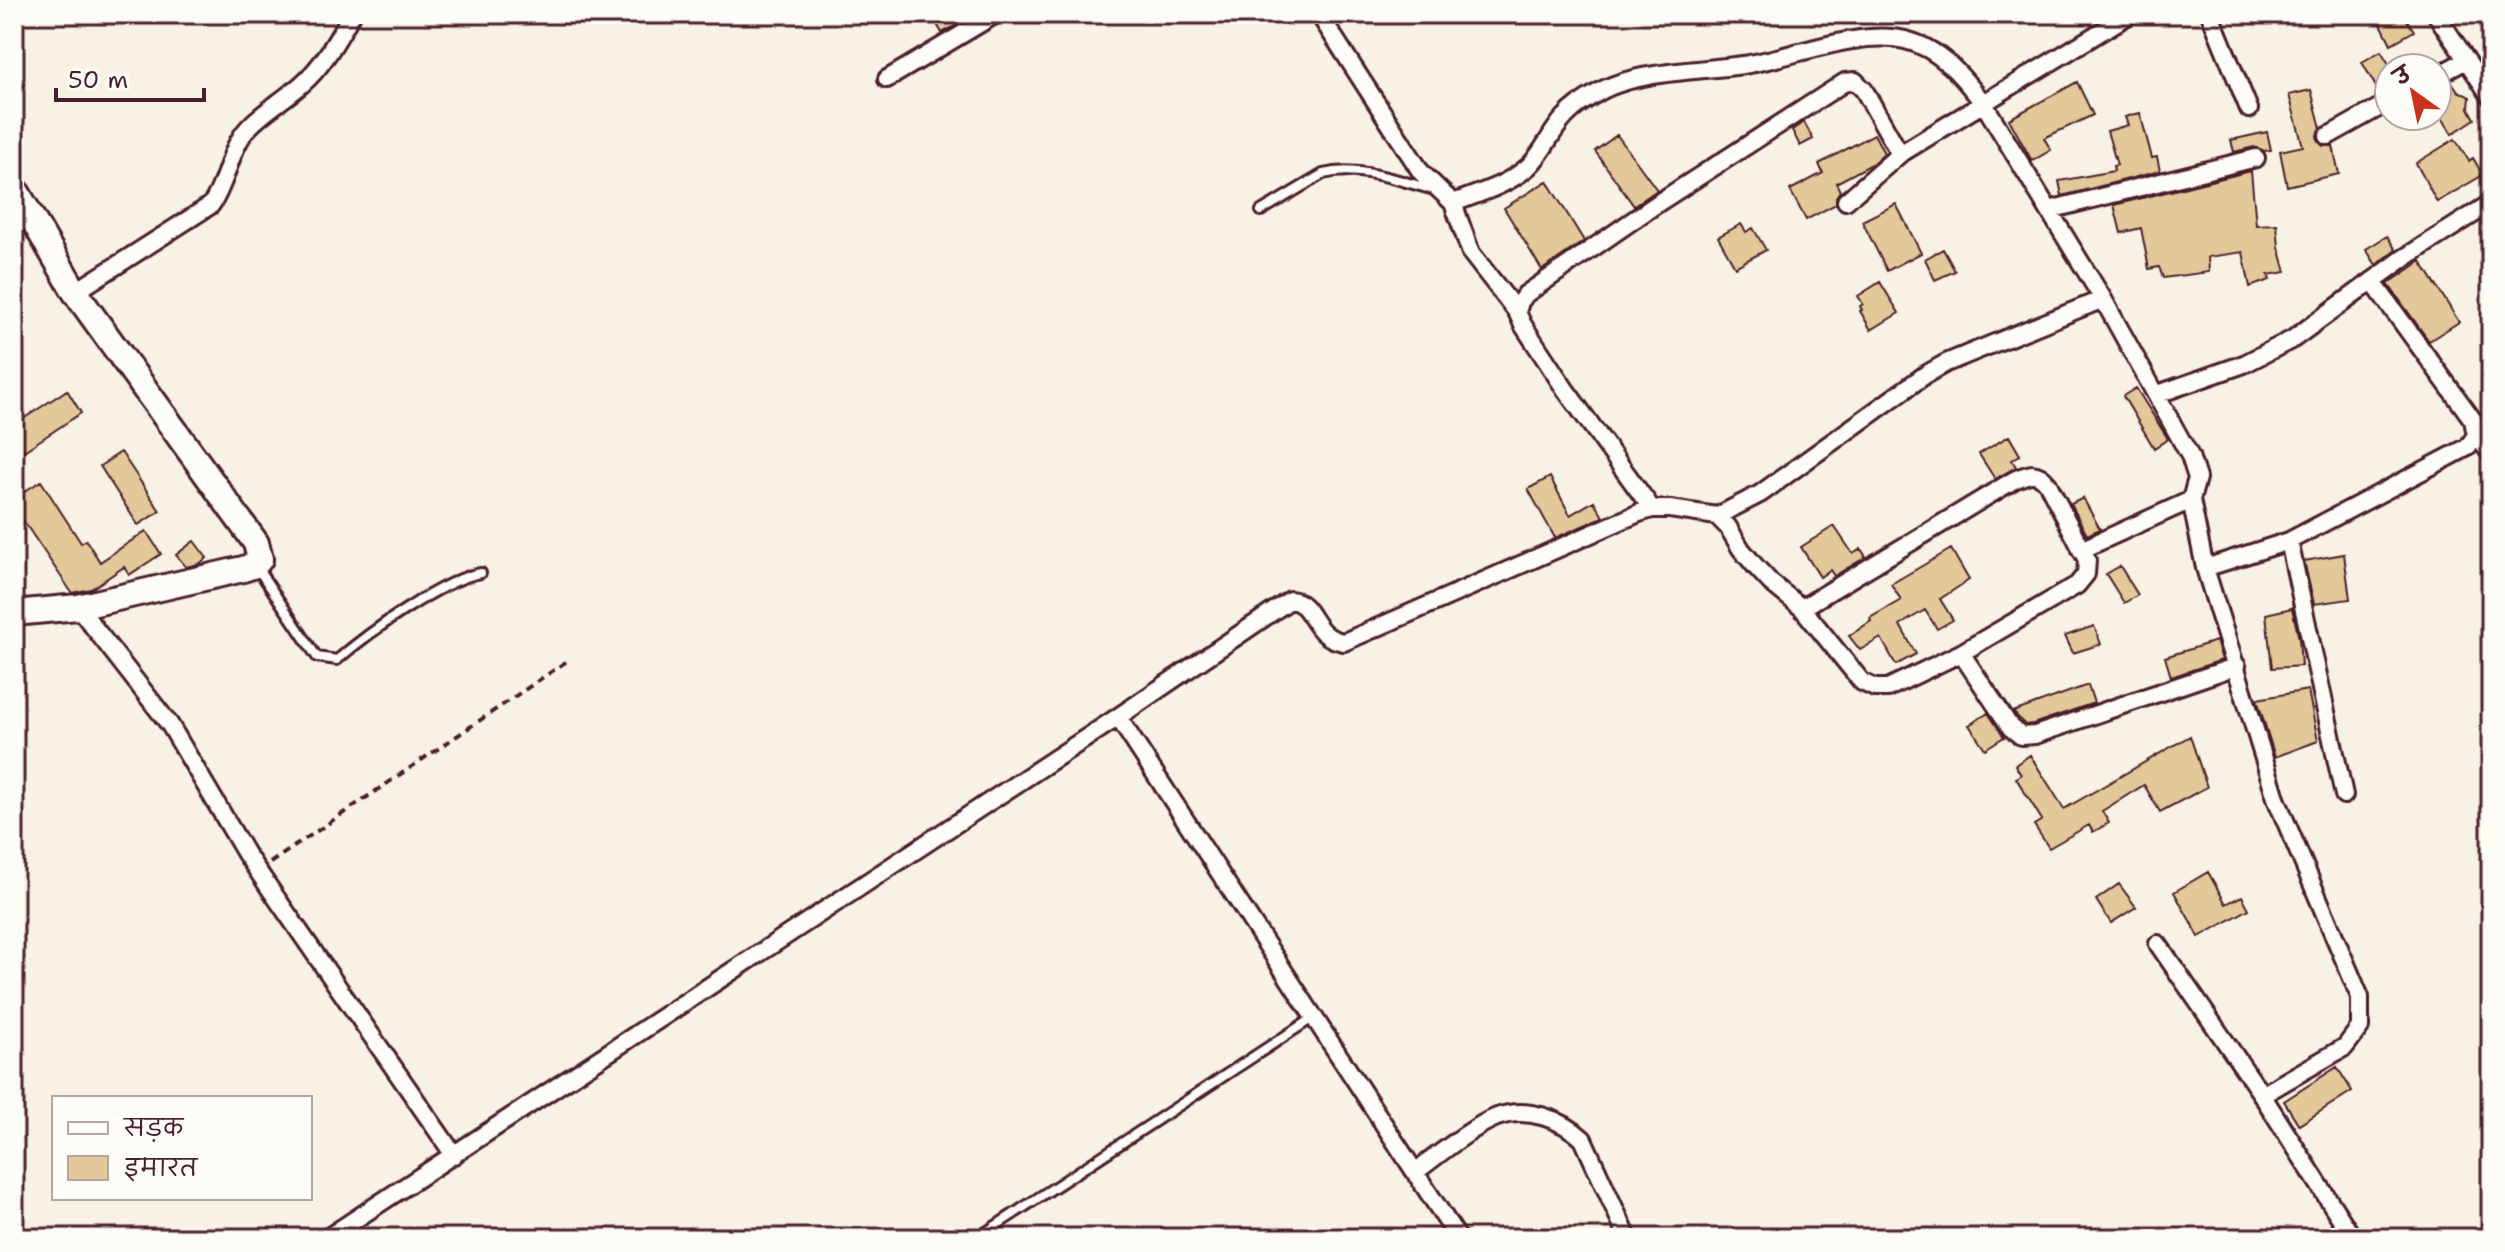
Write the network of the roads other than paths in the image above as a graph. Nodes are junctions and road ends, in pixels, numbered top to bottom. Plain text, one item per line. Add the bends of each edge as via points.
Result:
1 (352, 14) edge
2 (994, 14) edge
3 (1319, 14) edge
4 (2130, 14) edge
5 (2210, 14) edge
6 (2436, 14) edge
7 (2466, 60) junction
8 (2453, 67) edge
9 (887, 79) dead end
10 (2491, 97) edge
11 (1984, 104) junction
12 (2249, 109) dead end
13 (2373, 111) edge
14 (2328, 136) dead end
15 (1900, 154) junction
16 (2256, 158) dead end
17 (14, 187) edge
18 (1438, 191) junction
19 (1846, 201) dead end
20 (1453, 203) junction
21 (2491, 203) edge
22 (2049, 210) junction
23 (1261, 211) dead end
24 (2372, 281) junction
25 (75, 292) junction
26 (2103, 299) junction
27 (1517, 312) junction
28 (2158, 394) junction
29 (2476, 435) junction
30 (2491, 454) edge
31 (2191, 500) junction
32 (1652, 509) junction
33 (1717, 516) junction
34 (2289, 541) junction
35 (2081, 550) junction
36 (255, 565) junction
37 (2205, 568) junction
38 (481, 573) dead end
39 (78, 607) junction
40 (1802, 608) junction
41 (14, 613) edge
42 (1961, 653) junction
43 (2237, 666) junction
44 (1118, 717) junction
45 (2344, 795) dead end
46 (2158, 944) dead end
47 (1315, 1017) junction
48 (2262, 1095) junction
49 (454, 1155) junction
50 (1415, 1172) junction
51 (327, 1238) edge
52 (977, 1238) edge
53 (1458, 1238) edge
54 (1628, 1238) edge
55 (2353, 1238) edge

1 - 25 street via 304,83 247,129 211,205
2 - 9 street
3 - 18 street
4 - 11 street
5 - 12 street
6 - 7 street
7 - 8 street
7 - 10 street
11 - 15 street
11 - 20 street via 1950,64 1904,40 1846,42 1746,65 1635,79 1614,84 1565,116 1517,175
11 - 22 street
13 - 14 street
15 - 19 street
15 - 27 street via 1864,90 1855,81 1845,82 1526,294
16 - 22 street
17 - 25 main road
18 - 20 street
18 - 23 lane via 1362,171 1333,172
20 - 27 street via 1471,253
21 - 24 street
22 - 26 street
24 - 28 street via 2293,339 2244,364
24 - 29 street via 2473,420
25 - 36 main road via 256,543 260,559
26 - 28 street
26 - 33 street via 1946,363 1760,494
27 - 32 street
28 - 31 street via 2197,478
29 - 30 street
29 - 34 street via 2468,447
31 - 35 street
31 - 37 street
32 - 33 street
32 - 44 street via 1344,642 1325,636 1304,606 1290,600
33 - 40 street via 1771,583
34 - 37 street
34 - 45 street
35 - 40 street via 2048,484 2032,473
35 - 42 street via 2086,574 2077,585
36 - 38 lane via 317,657 337,660 456,579
36 - 39 main road
37 - 43 street
39 - 41 main road
39 - 49 street via 170,725 258,871
40 - 42 street via 1862,682 1875,688 1888,688
42 - 43 street via 2021,736
43 - 48 street via 2277,801 2360,997 2360,1027 2345,1047
44 - 47 street
44 - 49 street
46 - 48 street
47 - 50 street
47 - 52 lane
48 - 55 street
49 - 51 street
50 - 53 street
50 - 54 street via 1492,1119 1511,1113 1544,1116 1571,1127 1583,1139

